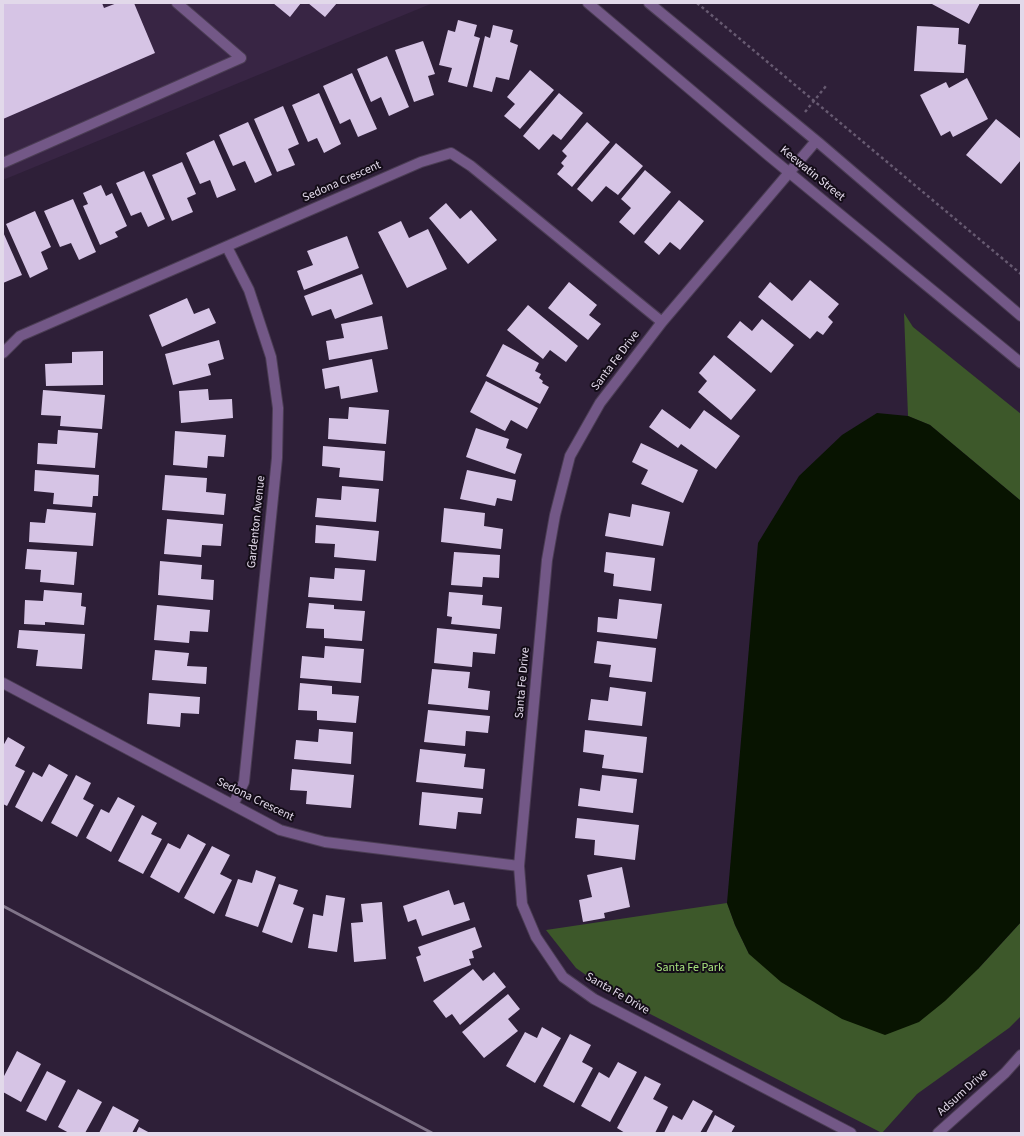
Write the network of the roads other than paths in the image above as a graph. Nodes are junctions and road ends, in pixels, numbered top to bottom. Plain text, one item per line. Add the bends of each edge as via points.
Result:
1 (177, 3) edge
2 (588, 3) edge
3 (649, 3) edge
4 (816, 141) junction
5 (3, 163) edge
6 (790, 173) junction
7 (227, 247) junction
8 (1021, 316) edge
9 (662, 322) junction
10 (3, 353) edge
11 (1021, 363) edge
12 (3, 683) edge
13 (233, 805) junction
14 (519, 866) junction
15 (1021, 1055) edge
16 (1021, 1062) edge
17 (1005, 1073) junction
18 (851, 1133) edge
19 (938, 1133) edge

1 - 5 street via 241,58
2 - 6 street, Keewatin Street
3 - 4 street
4 - 6 street, Santa Fe Drive
4 - 8 street
6 - 9 street, Santa Fe Drive
6 - 11 street, Keewatin Street
7 - 9 street, Sedona Crescent via 421,162 451,153 471,166
7 - 10 street, Sedona Crescent via 20,336
7 - 13 street, Gardenton Avenue via 249,290 271,357 278,408 277,458 244,782
9 - 14 street, Santa Fe Drive via 600,403 570,456 555,515 548,560
12 - 13 street, Sedona Crescent
13 - 14 street, Sedona Crescent via 280,830 325,842
14 - 18 street, Santa Fe Drive via 522,904 536,937 563,977 594,999
15 - 17 street, Adsum Drive
16 - 17 street, Adsum Drive
17 - 19 street, Adsum Drive

